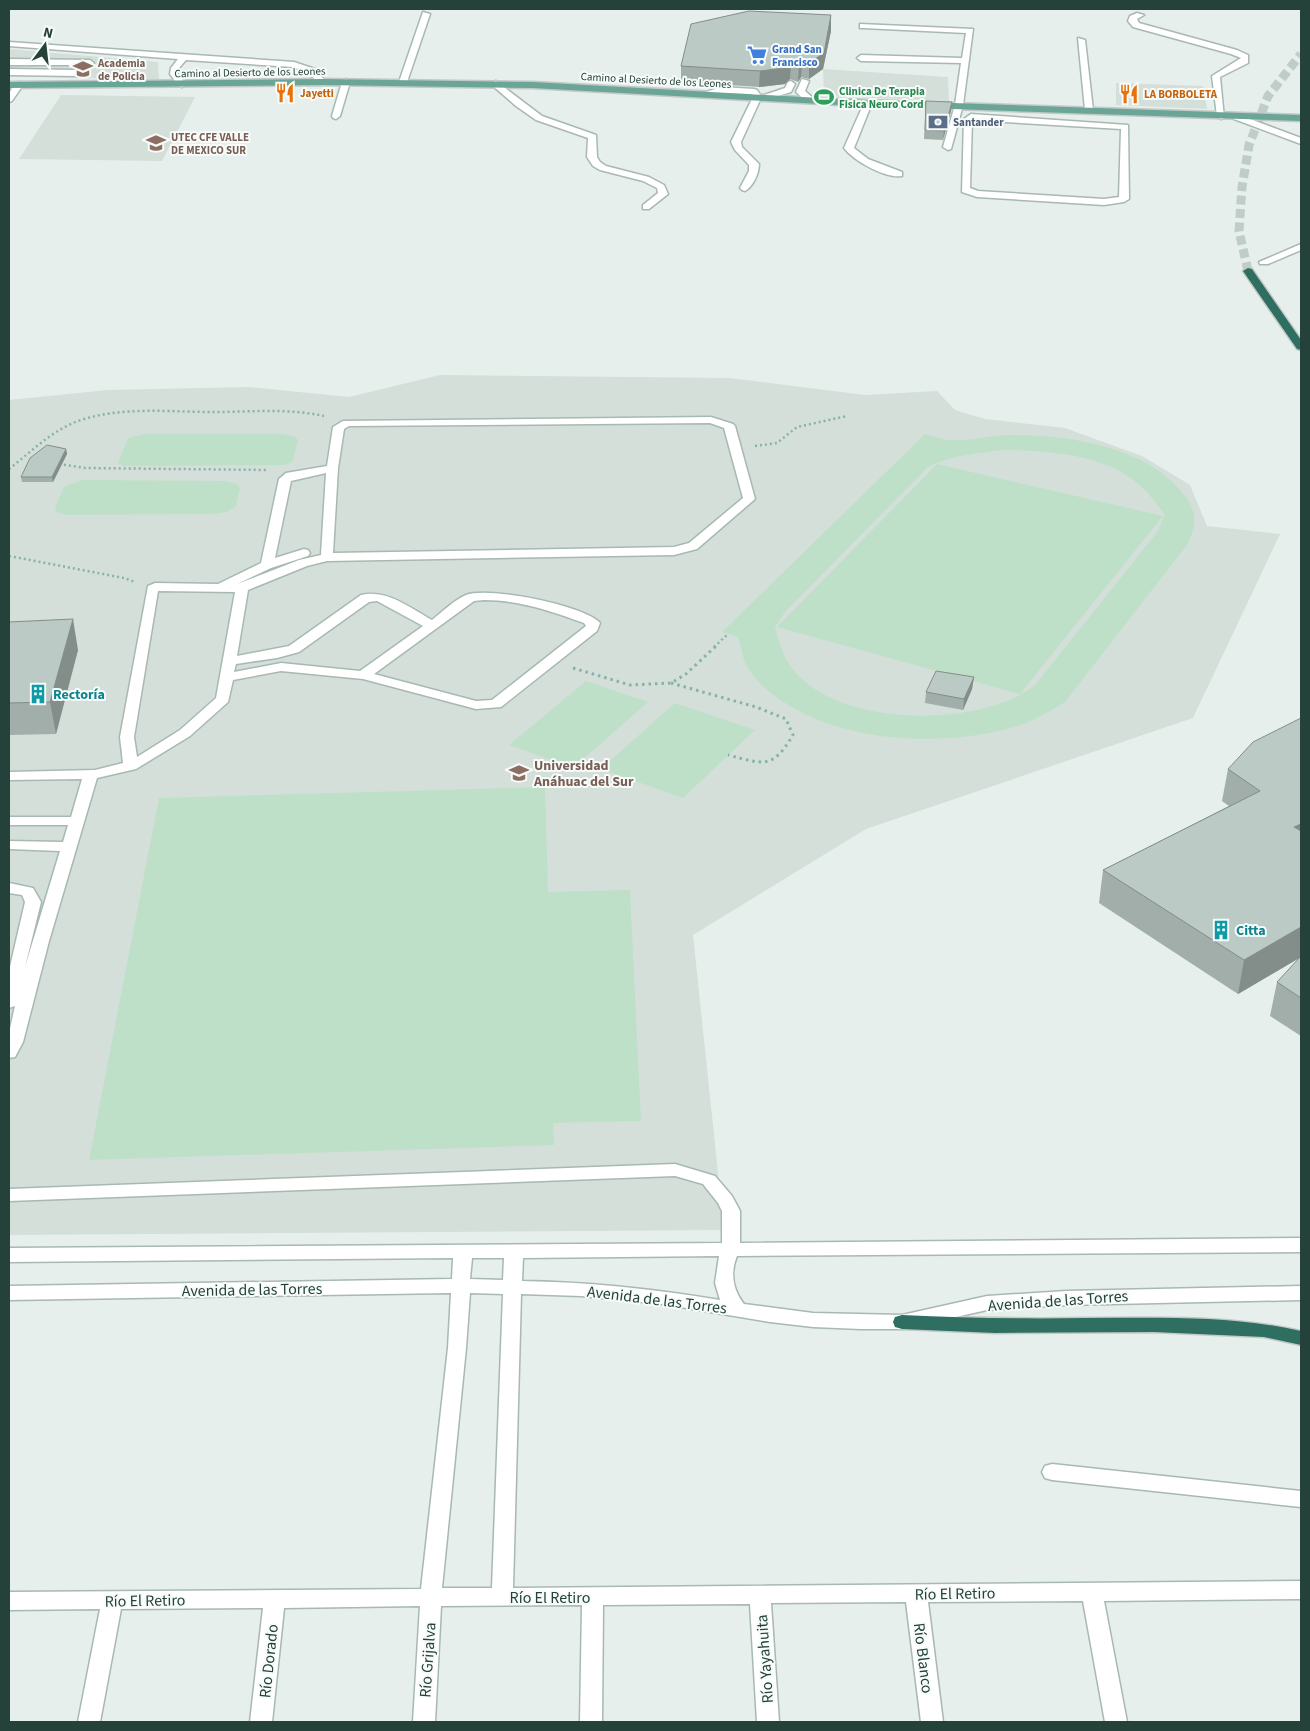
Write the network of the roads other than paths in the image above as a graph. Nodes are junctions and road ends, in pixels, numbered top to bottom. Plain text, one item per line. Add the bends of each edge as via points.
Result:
1 (426, 14) dead end
2 (1140, 15) dead end
3 (863, 26) dead end
4 (1081, 40) dead end
5 (9, 44) edge
6 (184, 57) junction
7 (861, 58) dead end
8 (965, 61) junction
9 (9, 62) edge
10 (9, 72) edge
11 (322, 82) junction
12 (346, 82) junction
13 (403, 82) junction
14 (805, 82) edge
15 (182, 84) junction
16 (496, 84) junction
17 (9, 85) edge
18 (18, 85) junction
19 (761, 97) junction
20 (9, 99) edge
21 (795, 100) junction
22 (810, 100) junction
23 (868, 103) junction
24 (959, 105) junction
25 (1072, 109) junction
26 (1089, 110) junction
27 (336, 116) dead end
28 (1221, 116) junction
29 (1237, 117) junction
30 (1301, 118) edge
31 (1072, 122) junction
32 (1301, 141) edge
33 (948, 147) dead end
34 (899, 174) dead end
35 (745, 188) dead end
36 (646, 206) dead end
37 (1301, 247) edge
38 (1264, 262) dead end
39 (1248, 271) tunnel mouth
40 (1301, 347) edge
41 (332, 468) junction
42 (327, 552) junction
43 (267, 565) junction
44 (220, 587) junction
45 (242, 588) junction
46 (432, 625) junction
47 (231, 661) junction
48 (363, 675) junction
49 (227, 678) junction
50 (131, 766) junction
51 (91, 773) junction
52 (9, 776) edge
53 (78, 821) junction
54 (9, 822) edge
55 (9, 845) edge
56 (70, 847) junction
57 (9, 888) edge
58 (9, 1003) edge
59 (9, 1052) edge
60 (9, 1195) edge
61 (1301, 1245) edge
62 (730, 1249) junction
63 (514, 1250) junction
64 (463, 1251) junction
65 (9, 1255) edge
66 (461, 1286) junction
67 (512, 1287) junction
68 (9, 1292) edge
69 (1301, 1293) edge
70 (738, 1309) junction
71 (902, 1322) junction
72 (1301, 1338) edge
73 (1052, 1472) dead end
74 (1301, 1499) edge
75 (1301, 1590) edge
76 (1092, 1592) junction
77 (916, 1594) junction
78 (760, 1595) junction
79 (593, 1596) junction
80 (502, 1597) junction
81 (431, 1598) junction
82 (274, 1599) junction
83 (112, 1600) junction
84 (9, 1601) edge
85 (88, 1722) edge
86 (260, 1722) edge
87 (424, 1722) edge
88 (591, 1722) edge
89 (768, 1722) edge
90 (932, 1722) edge
91 (1116, 1722) edge

1 - 13 street
2 - 28 street via 1133,18 1136,25 1245,57 1245,61 1216,76
3 - 8 street via 970,31
4 - 26 street
5 - 6 street
6 - 11 street via 294,65 312,71
6 - 15 street via 174,74
7 - 8 street
8 - 24 street
9 - 10 street via 90,63 76,72
11 - 12 main road, Camino al Desierto de los Leones
11 - 15 main road, Camino al Desierto de los Leones
12 - 13 main road, Camino al Desierto de los Leones
12 - 27 street
13 - 16 main road, Camino al Desierto de los Leones
14 - 22 street via 800,92
15 - 18 main road, Camino al Desierto de los Leones
16 - 19 main road, Camino al Desierto de los Leones
16 - 36 street via 509,97 544,120 581,130 593,137 592,157 596,164 646,179 661,187 663,194
17 - 18 main road, Camino al Desierto de los Leones
18 - 20 street
19 - 21 main road, Camino al Desierto de los Leones
19 - 21 street via 790,87
19 - 35 street via 736,142 754,164
21 - 22 main road, Camino al Desierto de los Leones
22 - 23 main road, Camino al Desierto de los Leones
23 - 24 main road, Camino al Desierto de los Leones
23 - 34 street via 849,148 864,160
24 - 25 main road, Camino al Desierto de los Leones
24 - 33 street
25 - 26 main road, Camino al Desierto de los Leones
25 - 31 street
26 - 28 main road, Camino al Desierto de los Leones
28 - 29 main road, Camino al Desierto de los Leones
29 - 30 main road, Camino al Desierto de los Leones
29 - 32 street
31 - 31 street via 968,118 965,190 977,194 1104,202 1124,199 1125,127
37 - 38 street
39 - 40 highway
41 - 42 street
41 - 42 street via 339,427 346,423 711,420 729,426 749,499 693,546 674,551
41 - 43 street via 285,479
42 - 43 street
42 - 45 street
43 - 44 street
44 - 45 street
44 - 50 street via 160,585 152,589 127,737
45 - 47 street
46 - 47 street via 379,597 366,598 294,649
46 - 48 street
46 - 48 street via 470,598 489,595 536,602 593,623 592,628 496,704 476,705
47 - 49 street
48 - 49 street via 281,668
49 - 50 street via 223,698 212,712
50 - 51 street via 106,773
51 - 52 street
51 - 53 street
53 - 54 street
53 - 56 street
55 - 56 street
56 - 59 street via 34,964 15,1042
57 - 58 street via 28,891 33,902
60 - 62 street via 675,1170 709,1180 726,1200 731,1211
61 - 62 street
62 - 63 street
62 - 70 street via 724,1283 727,1295
63 - 64 street
63 - 67 street
64 - 65 street
64 - 66 street, Río Grijalva
66 - 67 street, Avenida de las Torres
66 - 68 street, Avenida de las Torres
66 - 81 street, Río Grijalva
67 - 70 street, Avenida de las Torres via 662,1297
67 - 80 street
69 - 71 street, Avenida de las Torres via 1142,1295 988,1303
70 - 71 street, Avenida de las Torres via 813,1320
71 - 72 highway via 1204,1327 1264,1330
73 - 74 street
75 - 76 street, Río El Retiro
76 - 77 street, Río El Retiro
76 - 91 street
77 - 78 street, Río El Retiro
77 - 90 street, Río Blanco
78 - 79 street, Río El Retiro
78 - 89 street, Río Yayahuita
79 - 80 street, Río El Retiro
79 - 88 street
80 - 81 street, Río El Retiro
81 - 82 street, Río El Retiro
81 - 87 street, Río Grijalva
82 - 83 street, Río El Retiro
82 - 86 street, Río Dorado
83 - 84 street, Río El Retiro
83 - 85 street

